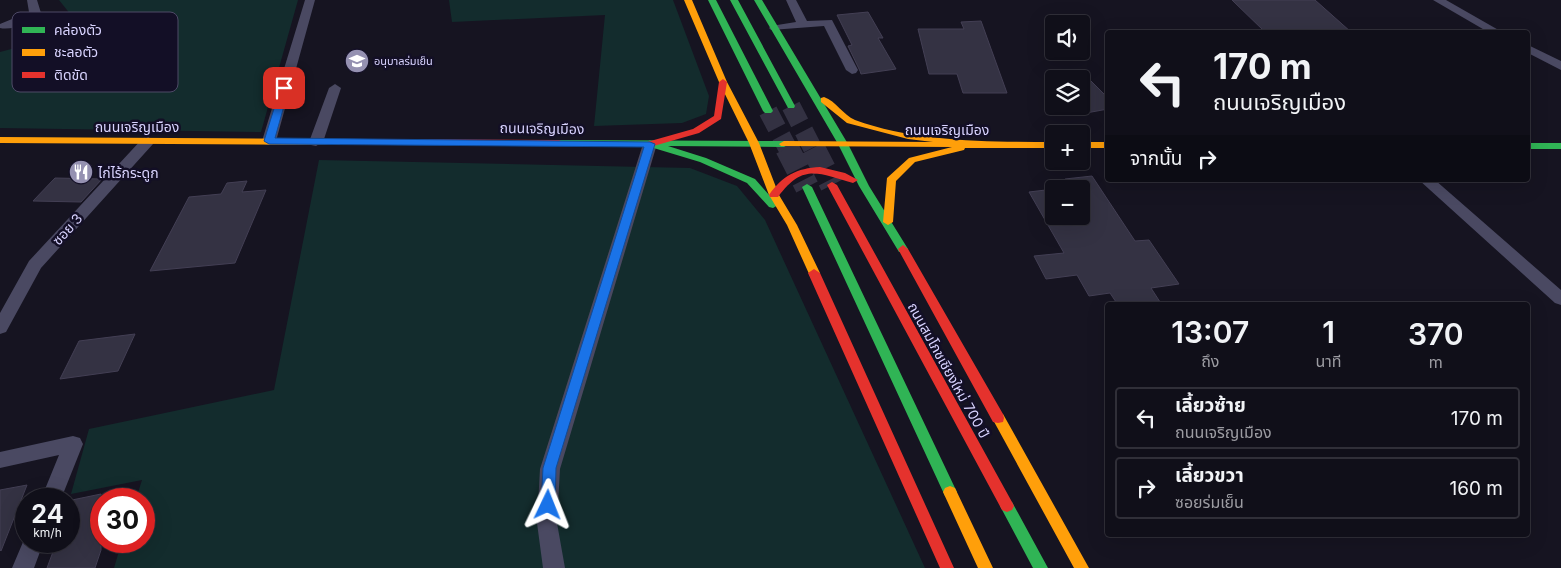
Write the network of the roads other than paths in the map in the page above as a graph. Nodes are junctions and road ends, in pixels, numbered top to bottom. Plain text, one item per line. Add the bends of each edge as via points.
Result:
1 (310, 0) edge
2 (688, 0) edge
3 (712, 0) edge
4 (734, 0) edge
5 (758, 0) edge
6 (791, 0) edge
7 (1438, 0) edge
8 (12, 24) edge
9 (803, 24) junction
10 (4, 26) dead end
11 (775, 28) junction
12 (1492, 30) edge
13 (1530, 50) edge
14 (1561, 66) edge
15 (852, 70) dead end
16 (724, 82) junction
17 (809, 87) junction
18 (334, 88) dead end
19 (819, 105) junction
20 (790, 106) tunnel mouth
21 (737, 110) junction
22 (809, 113) dead end
23 (761, 117) junction
24 (777, 120) dead end
25 (0, 140) edge
26 (148, 141) junction
27 (269, 141) junction
28 (316, 142) junction
29 (754, 143) junction
30 (650, 144) junction
31 (843, 144) junction
32 (978, 144) junction
33 (1045, 145) edge
34 (1090, 145) edge
35 (1105, 145) edge
36 (1530, 146) edge
37 (1561, 146) edge
38 (1428, 182) edge
39 (832, 185) tunnel mouth
40 (864, 186) junction
41 (806, 187) tunnel mouth
42 (774, 194) junction
43 (888, 222) junction
44 (792, 225) junction
45 (1561, 300) edge
46 (0, 328) edge
47 (0, 460) edge
48 (55, 488) edge
49 (29, 553) edge
50 (23, 568) edge
51 (554, 568) edge
52 (948, 568) edge
53 (986, 568) edge
54 (1040, 568) edge
55 (1082, 568) edge

1 - 27 street
2 - 16 main road
3 - 23 main road
4 - 20 main road
5 - 11 main road
6 - 9 street
7 - 12 street
8 - 10 street
9 - 11 street
9 - 15 street via 828,22
11 - 17 main road
13 - 14 street
16 - 21 main road
16 - 30 main road via 718,117 696,131
17 - 19 main road
17 - 32 main road via 850,121 908,136
18 - 28 street
19 - 22 main road
19 - 31 main road
21 - 23 main road
21 - 29 main road
23 - 24 main road
25 - 26 main road, ถนนเจริญเมือง
26 - 27 main road, ถนนเจริญเมือง
26 - 46 street, ซอย 3 via 35,265
27 - 28 main road, ถนนเจริญเมือง
28 - 30 main road, ถนนเจริญเมือง
29 - 30 main road, ถนนเจริญเมือง
29 - 31 main road, ถนนเจริญเมือง
29 - 42 main road
30 - 44 main road via 704,160 751,182
30 - 51 street via 550,468 548,524
31 - 32 main road, ถนนเจริญเมือง
31 - 40 main road
32 - 33 main road, ถนนเจริญเมือง
32 - 43 main road via 912,160 891,180
34 - 35 main road
36 - 37 main road
38 - 45 street
39 - 54 main road, ถนนสมโภชเชียงใหม่ 700 ปี
40 - 42 main road via 838,172 806,170 784,181
40 - 43 main road
41 - 53 main road
42 - 44 main road
43 - 55 main road
44 - 52 main road
47 - 48 street via 73,444
49 - 50 street

